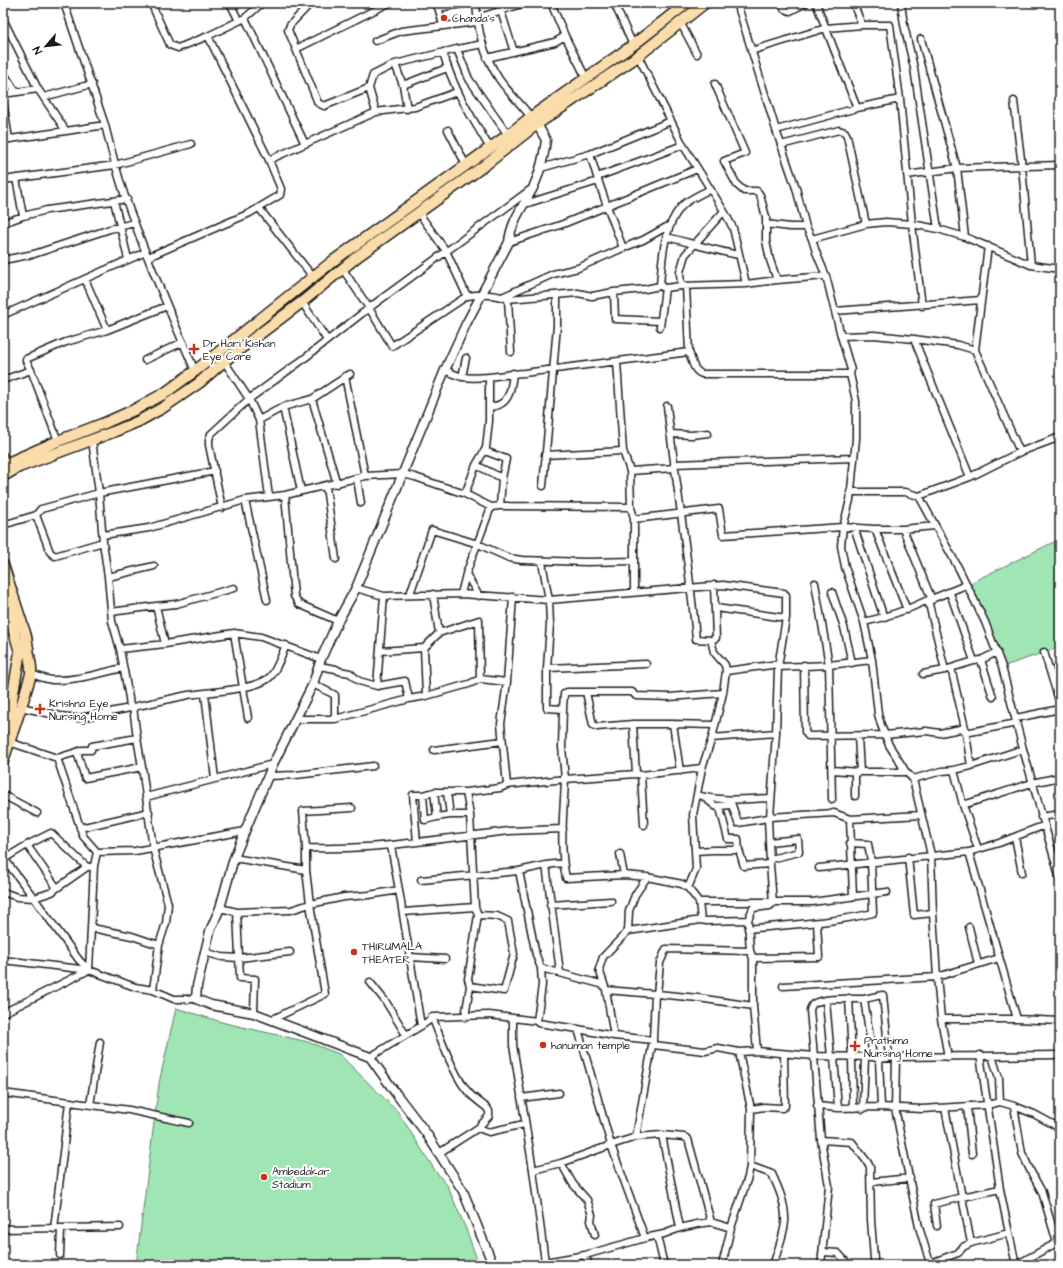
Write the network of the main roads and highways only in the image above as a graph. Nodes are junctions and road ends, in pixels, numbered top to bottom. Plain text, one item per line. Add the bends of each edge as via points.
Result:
1 (687, 3) edge
2 (706, 3) edge
3 (674, 7) edge
4 (534, 120) junction
5 (4, 461) edge
6 (3, 476) edge
7 (3, 565) edge
8 (3, 594) edge
9 (3, 729) edge
10 (3, 761) edge

1 - 3 main road
2 - 4 main road via 638,56
3 - 4 main road via 633,45 586,78
4 - 5 main road via 508,135 313,277 165,393 88,430
4 - 6 main road via 485,164 342,268 199,383 164,407 139,420
7 - 10 main road via 26,636 31,674
8 - 9 main road via 20,652 10,711

